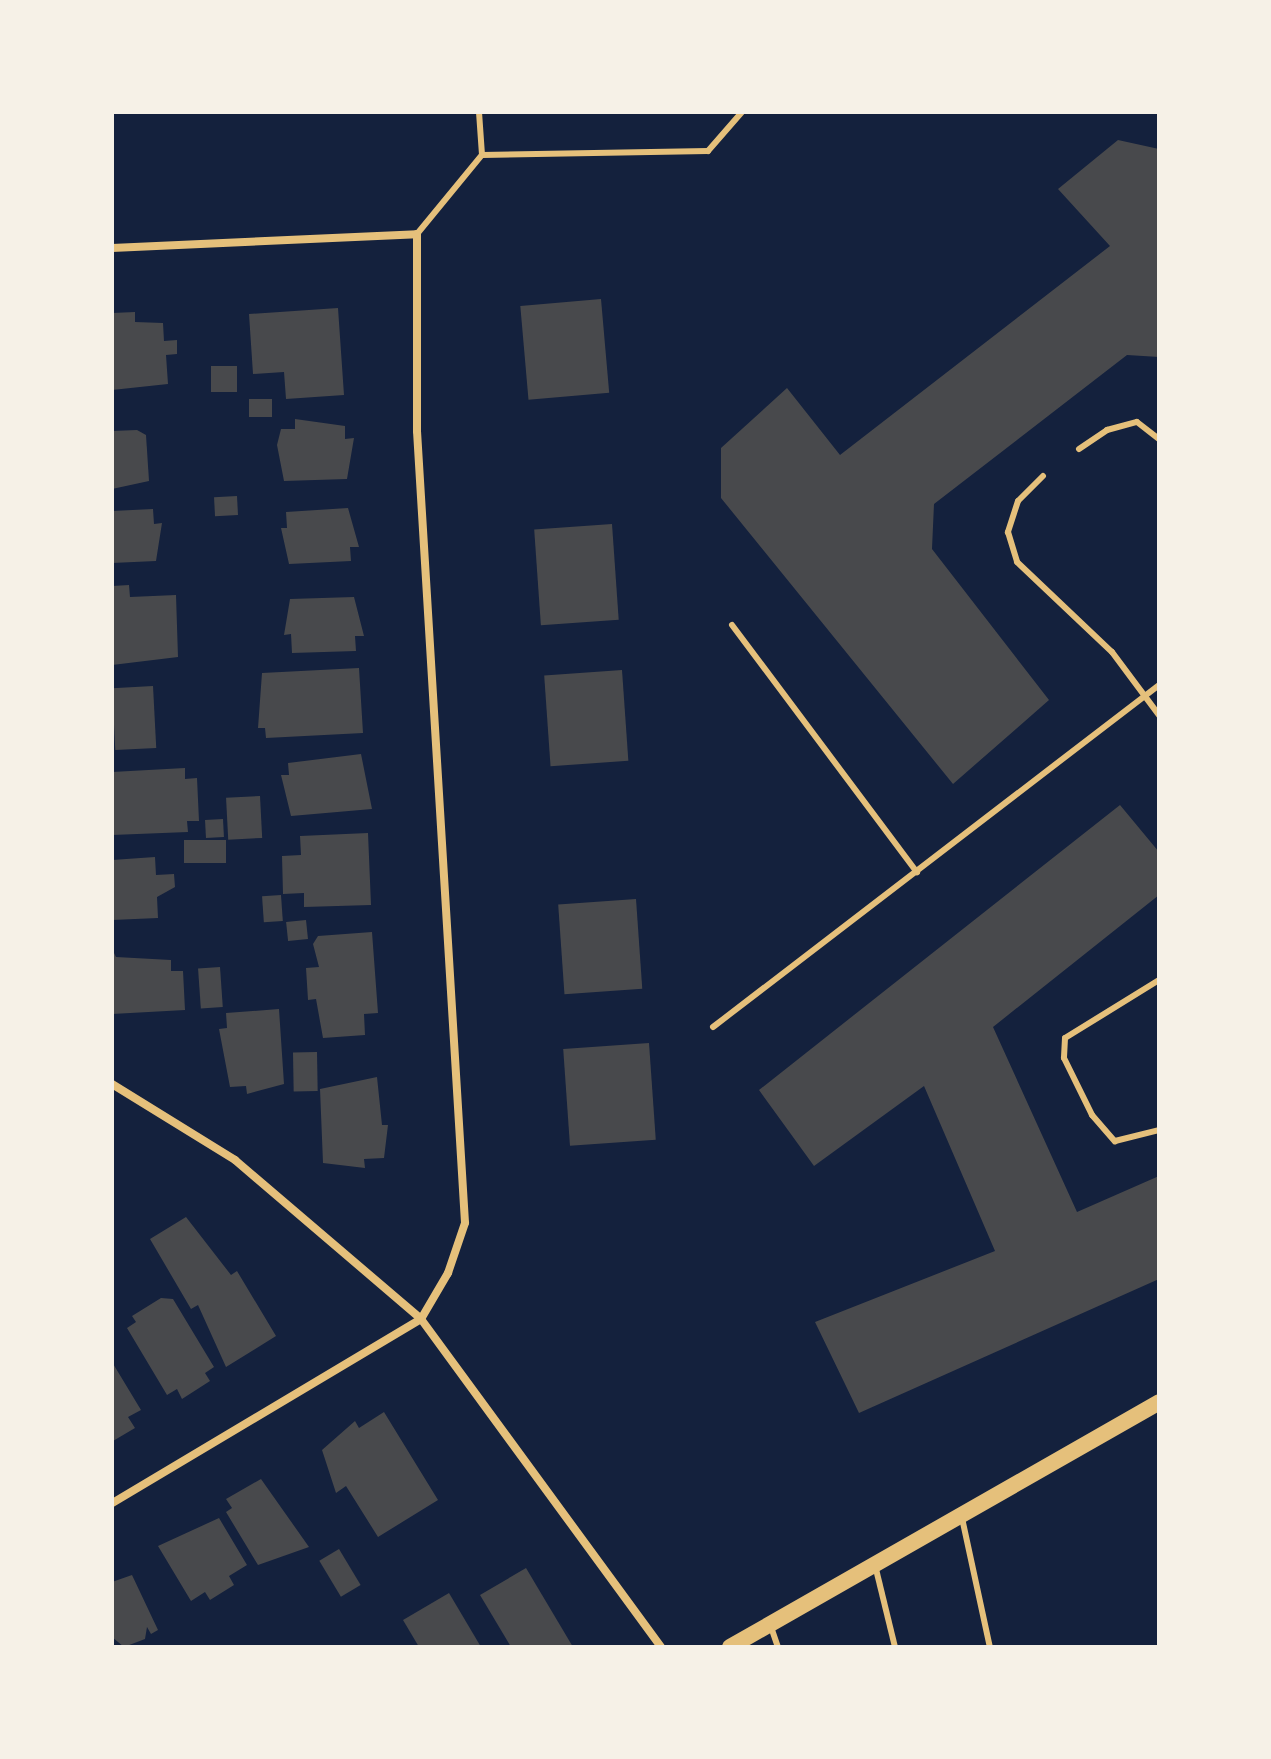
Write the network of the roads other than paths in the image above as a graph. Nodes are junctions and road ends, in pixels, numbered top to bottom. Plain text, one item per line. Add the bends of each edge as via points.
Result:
1 (479, 112) edge
2 (742, 112) edge
3 (482, 155) junction
4 (417, 234) junction
5 (112, 248) edge
6 (1159, 439) edge
7 (1079, 449) dead end
8 (1043, 476) dead end
9 (732, 625) dead end
10 (1159, 685) edge
11 (1149, 698) junction
12 (1159, 715) edge
13 (917, 872) junction
14 (1159, 980) edge
15 (713, 1027) dead end
16 (112, 1084) edge
17 (1159, 1130) edge
18 (421, 1319) junction
19 (1159, 1402) edge
20 (112, 1503) edge
21 (961, 1511) junction
22 (874, 1562) junction
23 (770, 1623) junction
24 (661, 1647) edge
25 (730, 1647) edge
26 (778, 1647) edge
27 (895, 1647) edge
28 (990, 1647) edge

1 - 3 lane
2 - 3 lane via 708,151
3 - 4 lane
4 - 5 street
4 - 18 street via 417,431 465,1223 448,1273
6 - 7 lane via 1137,422 1107,430
8 - 11 lane via 1018,501 1008,532 1017,562 1112,652
9 - 13 lane
10 - 11 lane
11 - 12 lane
11 - 13 lane
13 - 15 lane
14 - 17 lane via 1065,1038 1064,1058 1092,1115 1115,1141
16 - 18 street via 235,1160
18 - 20 street
18 - 24 street
19 - 21 main road
21 - 22 main road
21 - 28 lane
22 - 23 main road
22 - 27 lane
23 - 25 main road
23 - 26 lane

